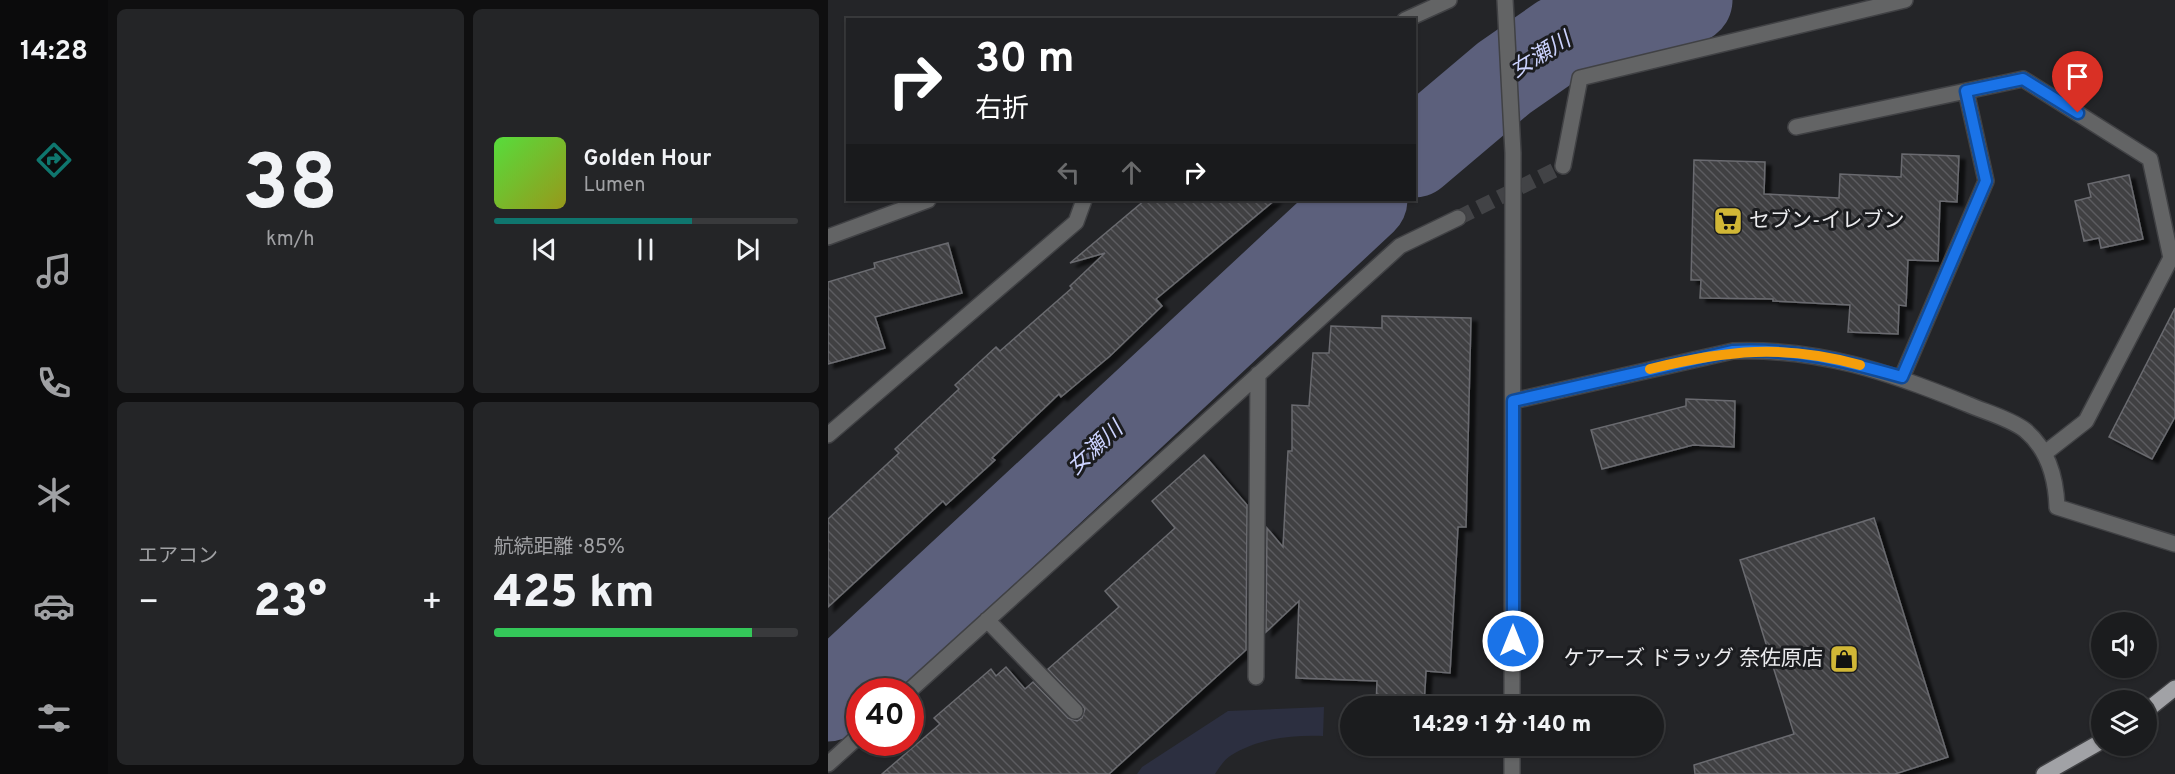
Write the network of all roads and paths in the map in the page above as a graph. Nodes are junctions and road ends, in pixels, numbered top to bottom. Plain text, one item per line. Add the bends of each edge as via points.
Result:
1 (1449, 0) edge
2 (1505, 0) edge
3 (1905, 0) edge
4 (1409, 18) edge
5 (1966, 91) junction
6 (1796, 127) dead end
7 (1563, 166) dead end
8 (925, 201) edge
9 (1084, 201) edge
10 (1458, 218) tunnel mouth
11 (828, 237) edge
12 (1258, 374) junction
13 (1902, 377) junction
14 (1513, 401) junction
15 (849, 415) junction
16 (828, 422) edge
17 (828, 435) edge
18 (2045, 453) junction
19 (2175, 544) edge
20 (987, 620) junction
21 (1256, 677) dead end
22 (923, 678) edge
23 (2175, 688) edge
24 (1512, 696) edge
25 (2157, 702) edge
26 (1075, 711) dead end
27 (2091, 747) edge
28 (846, 748) edge
29 (1512, 756) edge
30 (828, 764) edge
31 (1512, 774) edge
32 (2044, 774) edge

1 - 4 street
2 - 14 street via 1513,153
3 - 7 street via 1580,78
5 - 6 street
5 - 13 street via 1986,181
5 - 18 street via 2023,79 2150,159 2171,258 2086,421
8 - 11 street
9 - 15 street via 1076,222
10 - 12 street via 1400,246
12 - 20 street
12 - 21 street
13 - 14 street via 1832,357 1733,351
13 - 18 street via 2024,430
14 - 24 street
15 - 16 street
15 - 17 street
18 - 19 street via 2056,481 2057,507
20 - 22 street
20 - 26 street
23 - 25 main road
27 - 32 main road
28 - 30 street
29 - 31 street

